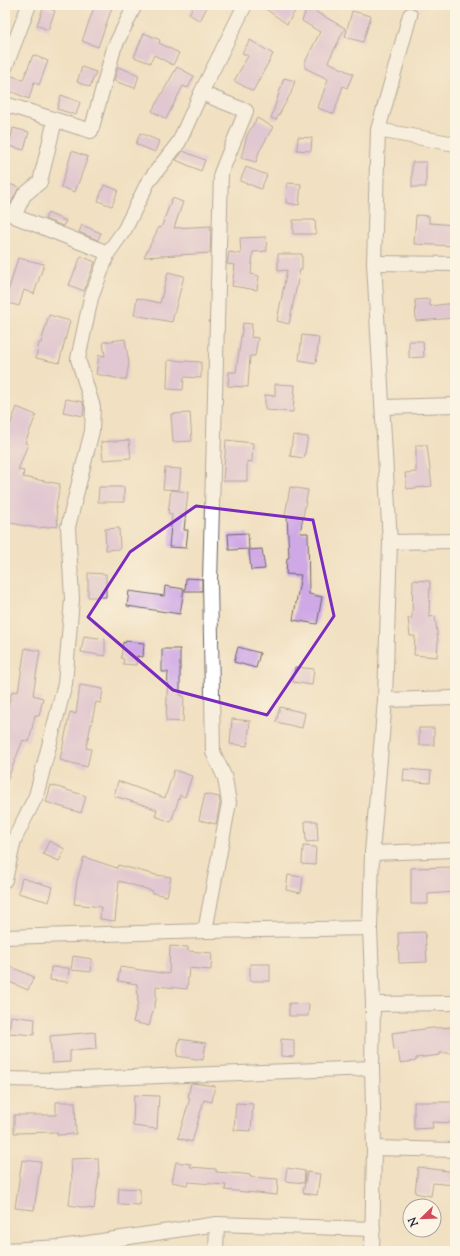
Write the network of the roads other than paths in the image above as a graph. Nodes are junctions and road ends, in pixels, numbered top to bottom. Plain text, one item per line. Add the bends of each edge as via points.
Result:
1 (29, 5) edge
2 (135, 5) edge
3 (245, 5) edge
4 (410, 15) dead end
5 (5, 68) edge
6 (201, 93) junction
7 (5, 104) edge
8 (55, 120) junction
9 (378, 130) junction
10 (455, 144) edge
11 (108, 254) junction
12 (374, 263) junction
13 (455, 264) edge
14 (455, 405) edge
15 (383, 407) junction
16 (455, 541) edge
17 (390, 542) junction
18 (455, 698) edge
19 (385, 700) junction
20 (455, 850) edge
21 (372, 853) junction
22 (5, 880) edge
23 (370, 928) junction
24 (205, 931) junction
25 (5, 937) edge
26 (455, 1003) edge
27 (373, 1004) junction
28 (372, 1068) junction
29 (5, 1079) edge
30 (374, 1148) junction
31 (455, 1150) edge
32 (217, 1224) junction
33 (373, 1229) junction
34 (61, 1249) edge
35 (5, 1250) edge
36 (216, 1251) edge
37 (372, 1251) edge

1 - 5 street
2 - 8 street via 114,48 91,131
3 - 6 street
4 - 9 street
6 - 11 street via 179,142 148,182
6 - 24 street via 246,111 220,173 210,589 213,752 225,778 229,803
7 - 8 street
8 - 11 street via 40,182 24,195 14,216
9 - 10 street
9 - 12 street
11 - 22 street via 91,298 78,359 93,407 92,431 68,527 72,599 65,684 36,796 14,840
12 - 13 street
12 - 15 street
14 - 15 street
15 - 17 street
16 - 17 street
17 - 19 street
18 - 19 street
19 - 21 street
20 - 21 street
21 - 23 street
23 - 24 street
23 - 27 street
24 - 25 street
26 - 27 street
27 - 28 street
28 - 29 street via 52,1080
28 - 30 street
30 - 31 street
30 - 33 street
32 - 33 street
32 - 34 street
32 - 36 street
33 - 37 street
34 - 35 street

